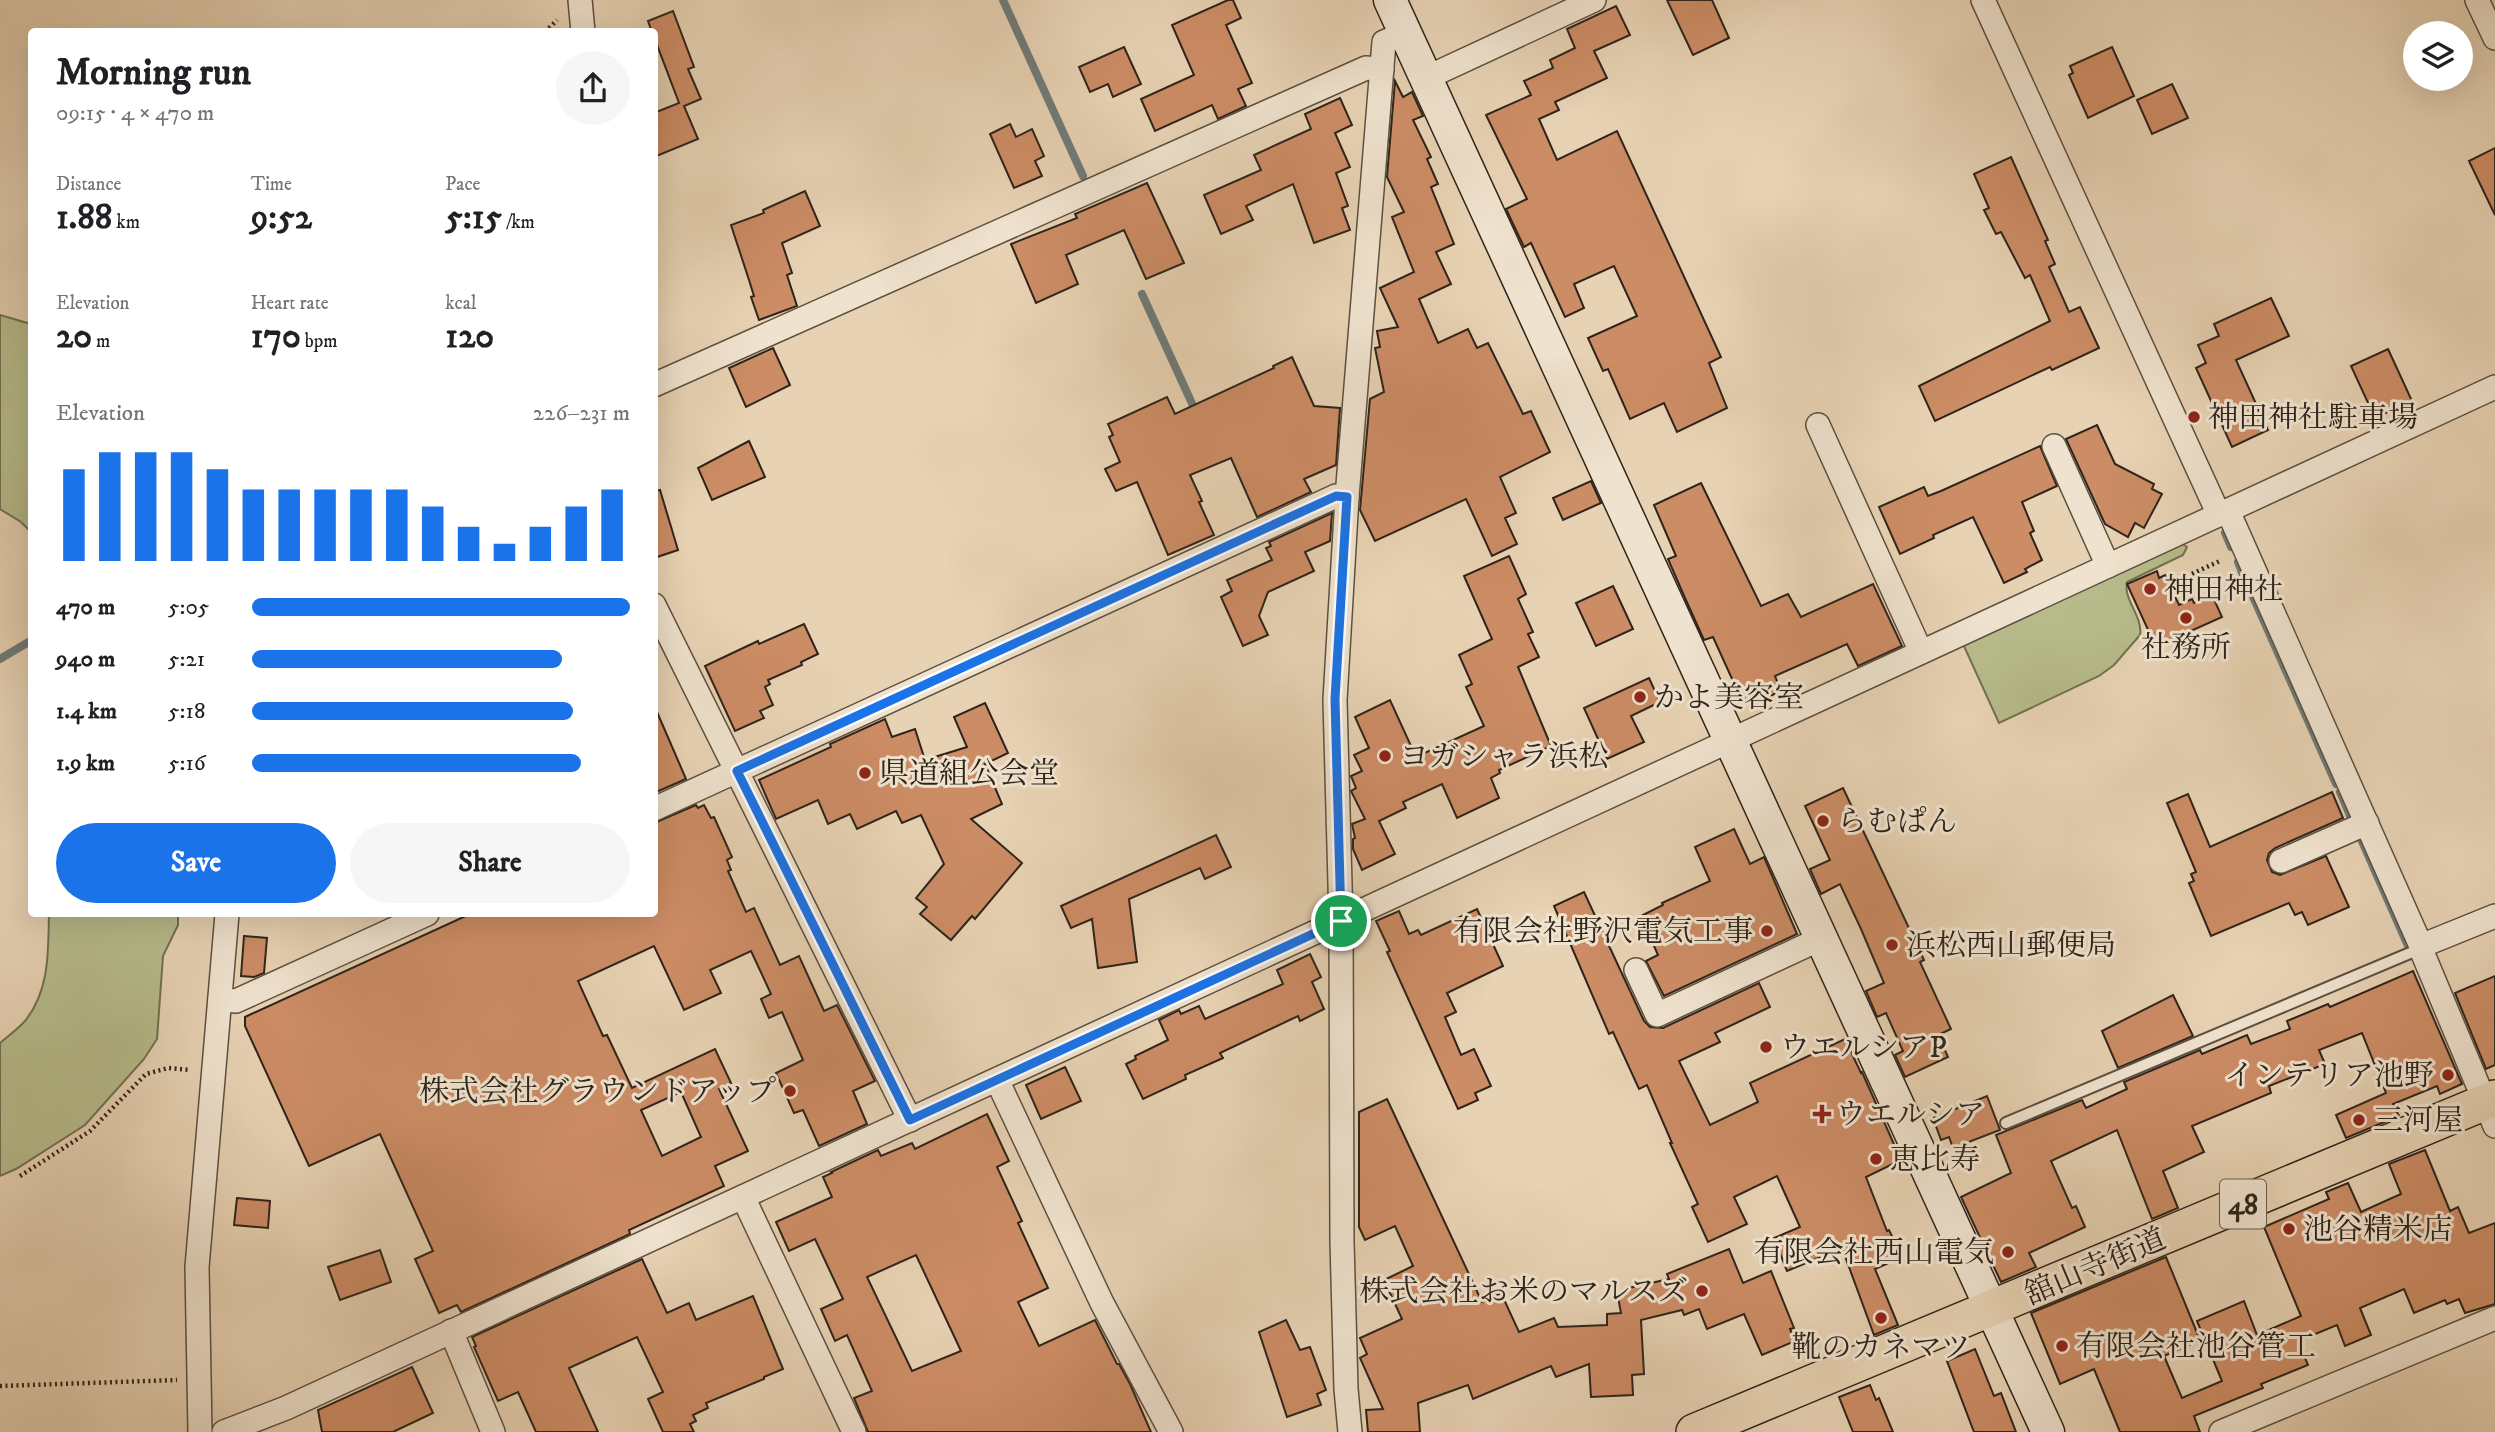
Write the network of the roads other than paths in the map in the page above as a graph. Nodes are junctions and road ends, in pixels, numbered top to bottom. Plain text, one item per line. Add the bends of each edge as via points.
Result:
1 (1390, 0) edge
2 (1594, 0) edge
3 (1983, 0) edge
4 (2477, 0) edge
5 (585, 2) edge
6 (583, 28) edge
7 (1405, 33) junction
8 (2495, 38) edge
9 (1382, 69) junction
10 (1426, 78) junction
11 (658, 383) edge
12 (2495, 387) edge
13 (1818, 425) dead end
14 (2054, 446) dead end
15 (1347, 497) junction
16 (2224, 513) junction
17 (2108, 566) junction
18 (658, 613) edge
19 (1921, 652) junction
20 (1729, 741) junction
21 (737, 771) junction
22 (658, 807) edge
23 (2367, 822) junction
24 (2281, 861) dead end
25 (2495, 916) edge
26 (227, 917) edge
27 (420, 917) edge
28 (1341, 921) junction
29 (1820, 939) junction
30 (2422, 947) junction
31 (1636, 970) dead end
32 (220, 1000) junction
33 (997, 1080) junction
34 (2491, 1109) edge
35 (910, 1120) junction
36 (2006, 1123) dead end
37 (743, 1197) junction
38 (1992, 1310) junction
39 (2495, 1318) edge
40 (451, 1331) junction
41 (200, 1432) edge
42 (224, 1432) edge
43 (493, 1432) edge
44 (854, 1432) edge
45 (1171, 1432) edge
46 (1350, 1432) edge
47 (1694, 1432) edge
48 (2048, 1432) edge
49 (2221, 1432) edge

1 - 7 street
2 - 10 street
3 - 16 street
4 - 8 street
5 - 6 street
7 - 9 street via 1384,42
7 - 10 street
9 - 11 street via 1366,68
9 - 15 street
10 - 20 street
12 - 16 street
13 - 19 street
14 - 17 street
15 - 21 street via 1336,496
15 - 28 street via 1335,699
16 - 17 street
16 - 23 street via 2245,549
17 - 19 street
18 - 21 street
19 - 20 street
20 - 28 street
20 - 29 street
21 - 22 street
21 - 35 street
23 - 24 street
23 - 30 street
25 - 30 street
26 - 32 street
27 - 32 street via 236,1001
28 - 33 street
28 - 46 street via 1342,1241
29 - 31 street via 1657,1015
29 - 38 street
30 - 34 street
30 - 36 lane
32 - 41 street via 197,1267
33 - 35 street
33 - 45 street via 1102,1303
34 - 38 main road, 舘山寺街道 / 48
35 - 37 street
37 - 40 street
37 - 44 street
38 - 47 main road, 舘山寺街道 / 48
38 - 48 street
39 - 49 street
40 - 42 street
40 - 43 street

